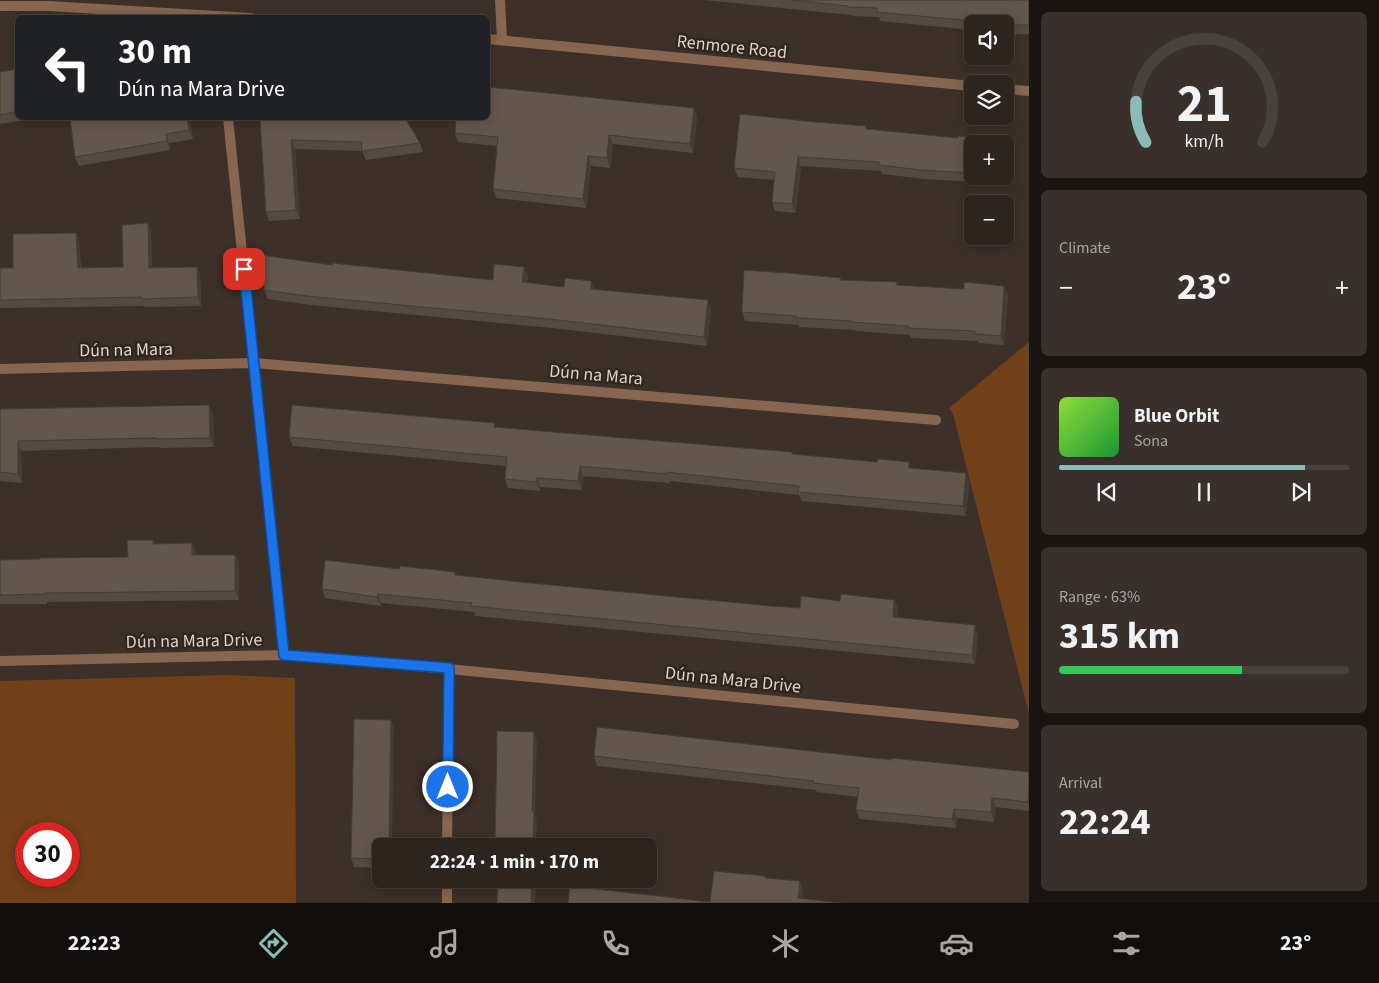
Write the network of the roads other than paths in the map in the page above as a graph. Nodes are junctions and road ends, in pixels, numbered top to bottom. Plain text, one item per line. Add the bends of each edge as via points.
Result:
1 (500, 0) edge
2 (0, 6) edge
3 (202, 15) edge
4 (490, 39) edge
5 (502, 40) junction
6 (964, 85) edge
7 (1014, 90) edge
8 (1029, 91) edge
9 (228, 120) edge
10 (253, 363) junction
11 (0, 369) edge
12 (936, 420) dead end
13 (284, 655) junction
14 (0, 660) edge
15 (449, 668) junction
16 (1014, 724) dead end
17 (447, 838) edge
18 (447, 888) edge
19 (446, 903) edge

1 - 5 street
2 - 3 street via 57,6
4 - 5 street, Renmore Road
5 - 6 street, Renmore Road
7 - 8 street
9 - 10 street
10 - 11 street, Dún na Mara
10 - 12 street, Dún na Mara
10 - 13 street
13 - 14 street, Dún na Mara Drive
13 - 15 street, Dún na Mara Drive
15 - 16 street, Dún na Mara Drive
15 - 17 street
18 - 19 street

